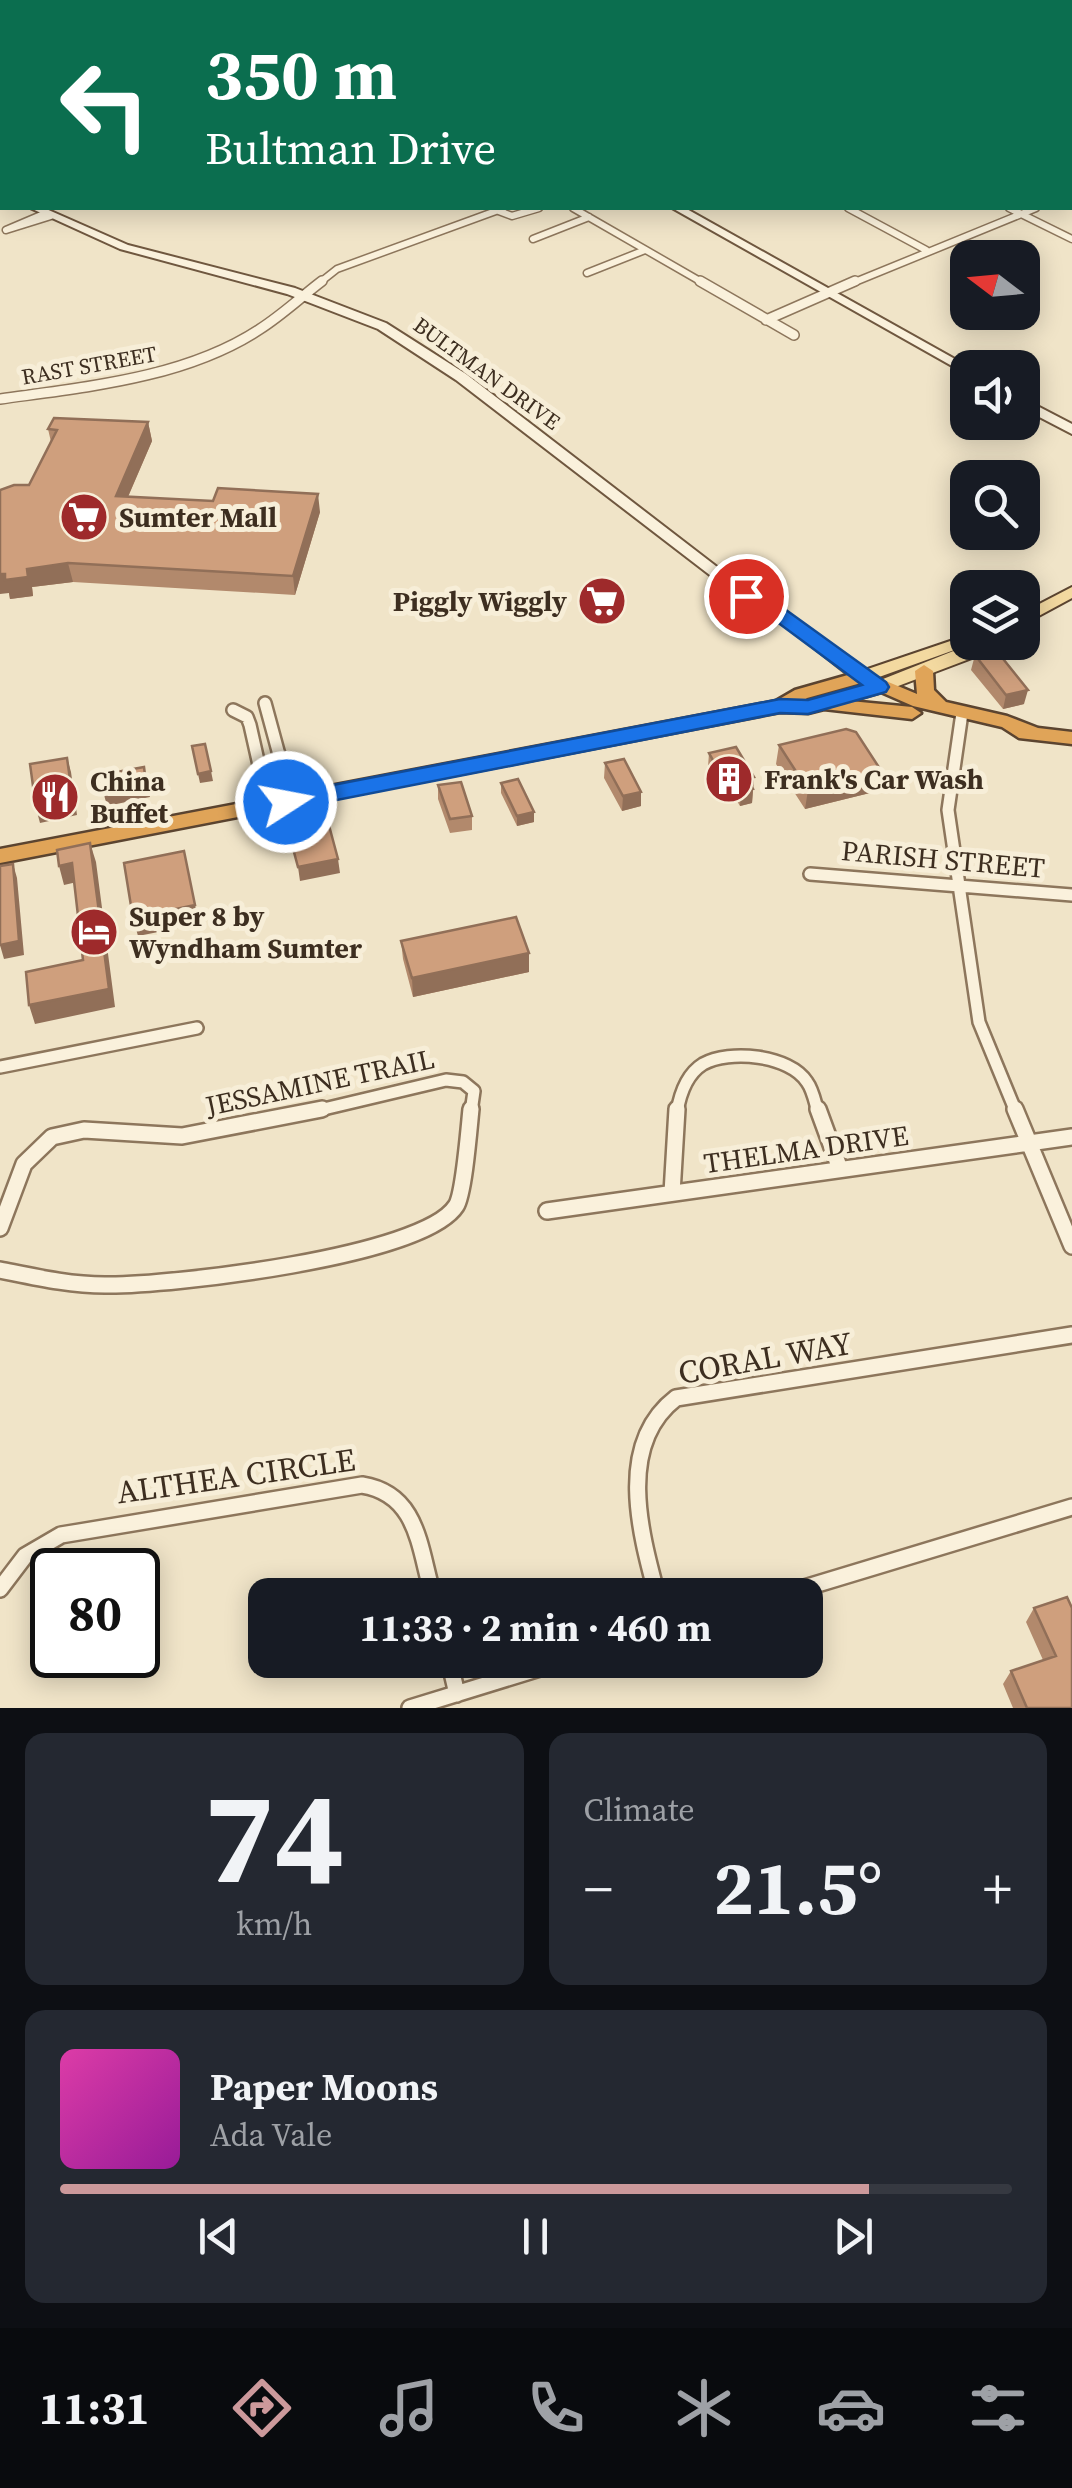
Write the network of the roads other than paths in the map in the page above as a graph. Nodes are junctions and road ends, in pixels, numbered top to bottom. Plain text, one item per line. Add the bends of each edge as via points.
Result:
1 (497, 210) edge
2 (502, 210) edge
3 (534, 210) edge
4 (577, 210) edge
5 (682, 210) edge
6 (852, 210) edge
7 (1012, 210) edge
8 (1031, 210) edge
9 (44, 212) edge
10 (1021, 214) junction
11 (590, 217) junction
12 (3, 231) edge
13 (532, 239) dead end
14 (1072, 239) edge
15 (645, 250) junction
16 (926, 250) junction
17 (587, 273) dead end
18 (827, 293) junction
19 (303, 294) junction
20 (766, 320) junction
21 (794, 336) dead end
22 (950, 362) edge
23 (0, 398) edge
24 (1040, 412) edge
25 (1072, 430) edge
26 (1072, 592) edge
27 (1040, 610) edge
28 (950, 648) edge
29 (952, 660) edge
30 (924, 671) junction
31 (863, 684) junction
32 (265, 704) dead end
33 (780, 706) junction
34 (814, 706) junction
35 (940, 708) junction
36 (233, 710) dead end
37 (912, 713) junction
38 (961, 718) junction
39 (1072, 738) edge
40 (277, 803) junction
41 (0, 856) edge
42 (810, 874) dead end
43 (959, 886) junction
44 (1072, 895) edge
45 (197, 1028) dead end
46 (0, 1067) edge
47 (1072, 1137) edge
48 (1028, 1143) junction
49 (840, 1169) junction
50 (672, 1193) junction
51 (547, 1211) dead end
52 (0, 1228) edge
53 (1072, 1246) edge
54 (0, 1270) edge
55 (1072, 1335) edge
56 (1072, 1507) edge
57 (428, 1578) edge
58 (651, 1578) edge
59 (823, 1582) edge
60 (0, 1589) edge
61 (453, 1678) edge
62 (508, 1678) edge
63 (457, 1694) junction
64 (439, 1704) edge
65 (410, 1708) edge

1 - 19 street, RAST STREET via 337,269
2 - 3 street, RAST STREET via 516,216
4 - 11 street
5 - 18 street
6 - 16 street
7 - 10 street
8 - 10 street
9 - 12 street
9 - 19 street, BULTMAN DRIVE via 141,252
10 - 14 street
10 - 16 street
11 - 13 street
11 - 15 street
15 - 17 street
15 - 20 street
16 - 18 street
18 - 20 street
18 - 22 street
19 - 23 street, RAST STREET via 247,337 178,366
19 - 31 street, BULTMAN DRIVE via 429,354 761,606 765,616
20 - 21 street
24 - 25 street
26 - 27 main road
28 - 31 main road
29 - 30 main road
30 - 31 main road
30 - 35 highway via 925,692
31 - 33 highway via 801,694
31 - 34 highway
31 - 35 highway, BULTMAN DRIVE
31 - 37 highway, BULTMAN DRIVE
32 - 40 street via 281,762
33 - 34 highway
33 - 40 highway
34 - 37 highway
35 - 38 highway, BULTMAN DRIVE
36 - 40 street via 247,717
37 - 38 highway, BULTMAN DRIVE
38 - 39 highway, BULTMAN DRIVE via 1006,733
38 - 43 street via 948,802
40 - 41 highway
42 - 43 street, PARISH STREET
43 - 44 street, PARISH STREET
43 - 48 street via 979,1022
45 - 46 street
47 - 48 street, THELMA DRIVE
48 - 49 street, THELMA DRIVE
48 - 53 street
49 - 50 street, THELMA DRIVE
49 - 50 street via 798,1072 762,1058 726,1056 698,1067 676,1103
50 - 51 street, THELMA DRIVE
52 - 54 street, JESSAMINE TRAIL via 24,1166 54,1135 92,1130 179,1136 446,1080 474,1091 457,1204 433,1227 407,1237 207,1282 95,1285
55 - 58 street, CORAL WAY via 663,1404 648,1426 639,1487
56 - 59 street
57 - 60 street, ALTHEA CIRCLE via 401,1500 362,1484 61,1536 23,1556
61 - 63 street
62 - 63 street
63 - 64 street
64 - 65 street

